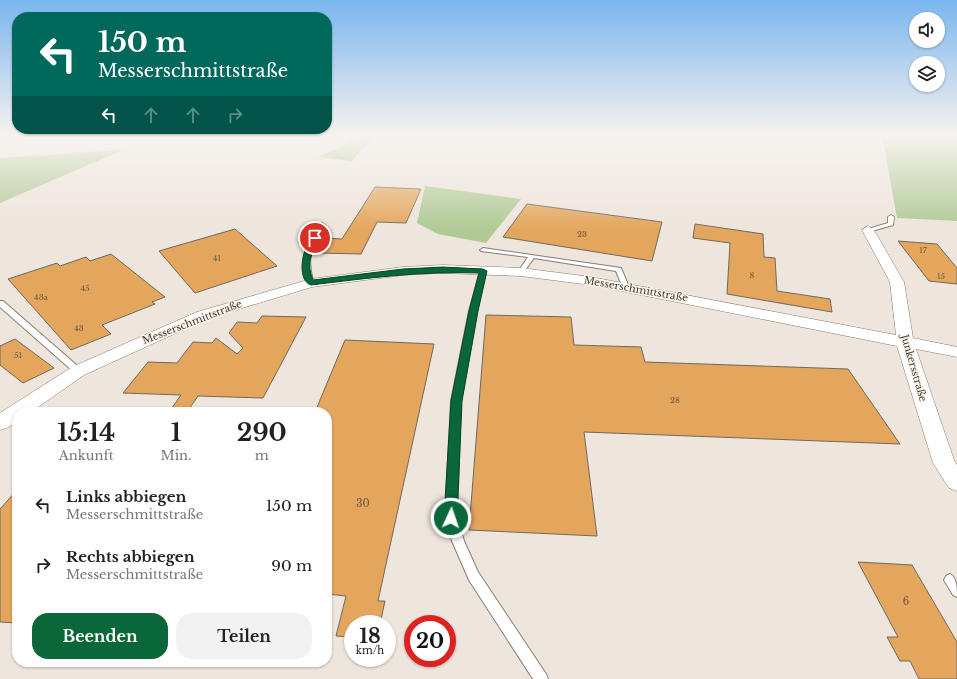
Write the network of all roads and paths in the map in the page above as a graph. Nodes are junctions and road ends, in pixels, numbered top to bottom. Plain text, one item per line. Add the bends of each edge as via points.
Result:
1 (891, 217) dead end
2 (322, 225) dead end
3 (868, 230) joint
4 (483, 250) dead end
5 (532, 256) junction
6 (483, 271) junction
7 (521, 272) junction
8 (311, 283) junction
9 (625, 287) junction
10 (0, 303) edge
11 (905, 343) junction
12 (957, 352) edge
13 (78, 371) junction
14 (23, 407) edge
15 (12, 414) edge
16 (0, 422) edge
17 (957, 482) edge
18 (950, 580) dead end
19 (957, 591) edge
20 (541, 679) edge

1 - 3 lane via 891,224
2 - 8 lane via 306,260 305,268
3 - 11 street, Junkersstraße via 897,282
4 - 5 lane
5 - 7 lane
5 - 9 lane via 619,269
6 - 7 street, Messerschmittstraße
6 - 8 street, Messerschmittstraße via 403,271
6 - 20 lane via 456,401 451,518 473,576
7 - 9 street, Messerschmittstraße
8 - 13 street, Messerschmittstraße via 203,315
9 - 11 street, Messerschmittstraße
10 - 13 lane
11 - 12 street, Messerschmittstraße
11 - 17 street, Junkersstraße via 944,463
13 - 14 street, Messerschmittstraße
15 - 16 street, Messerschmittstraße
18 - 19 lane

